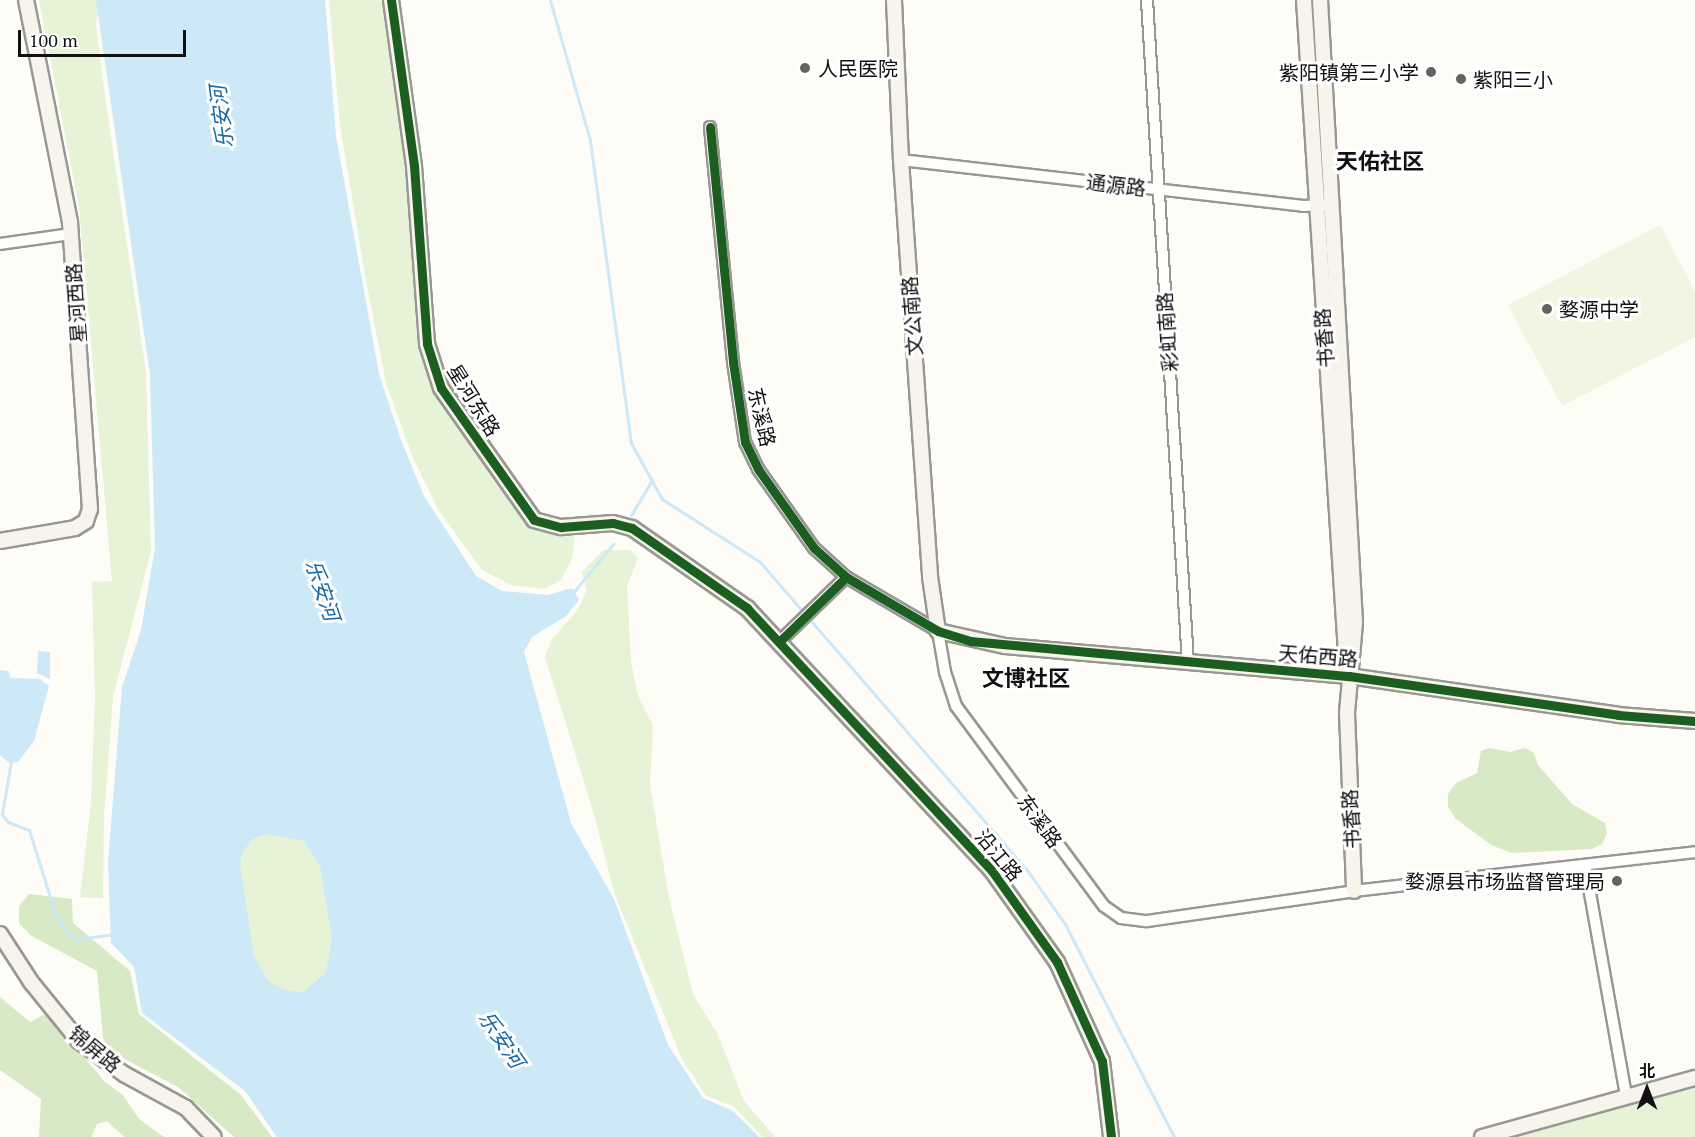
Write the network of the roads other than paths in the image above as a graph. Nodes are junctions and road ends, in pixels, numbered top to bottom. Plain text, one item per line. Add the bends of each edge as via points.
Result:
1 (26, 0) edge
2 (391, 0) edge
3 (894, 0) edge
4 (1147, 0) edge
5 (1304, 0) edge
6 (1320, 0) edge
7 (710, 127) dead end
8 (901, 159) junction
9 (1158, 190) junction
10 (1323, 206) junction
11 (71, 234) junction
12 (0, 244) edge
13 (0, 541) edge
14 (846, 577) junction
15 (938, 631) junction
16 (779, 642) junction
17 (1188, 663) junction
18 (1349, 676) junction
19 (1695, 721) edge
20 (1695, 852) edge
21 (1585, 865) junction
22 (1354, 891) junction
23 (0, 934) edge
24 (1695, 1078) edge
25 (1626, 1096) junction
26 (214, 1137) edge
27 (1111, 1137) edge
28 (1482, 1137) edge

1 - 11 street, 星河西路
2 - 16 street, 星河东路 via 414,166 428,344 441,388 534,520 561,527 613,523 632,528 747,608
3 - 8 street, 文公南路
4 - 9 street, 彩虹南路
5 - 10 street, 书香路
6 - 10 street, 书香路
7 - 14 street, 东溪路 via 732,362 745,442 758,469 814,548
8 - 9 street, 通源路
8 - 15 street, 文公南路 via 930,578
9 - 10 street, 通源路
9 - 17 street, 彩虹南路
10 - 18 street, 书香路
11 - 12 street
11 - 13 street, 星河西路 via 90,509 86,521 75,528
14 - 15 street, 东溪路
14 - 16 street
15 - 17 street, 天佑西路 via 1005,646
15 - 22 street, 东溪路 via 956,706 1104,906 1121,918 1147,921
16 - 27 street, 沿江路 via 992,871 1057,962 1102,1061
17 - 18 street, 天佑西路
18 - 19 street, 天佑西路 via 1618,715
18 - 22 street, 书香路
20 - 21 street, 东溪路
21 - 22 street, 东溪路
21 - 25 street
23 - 26 street, 锦屏路 via 31,982 79,1041 124,1074 186,1108
24 - 25 street
25 - 28 street

